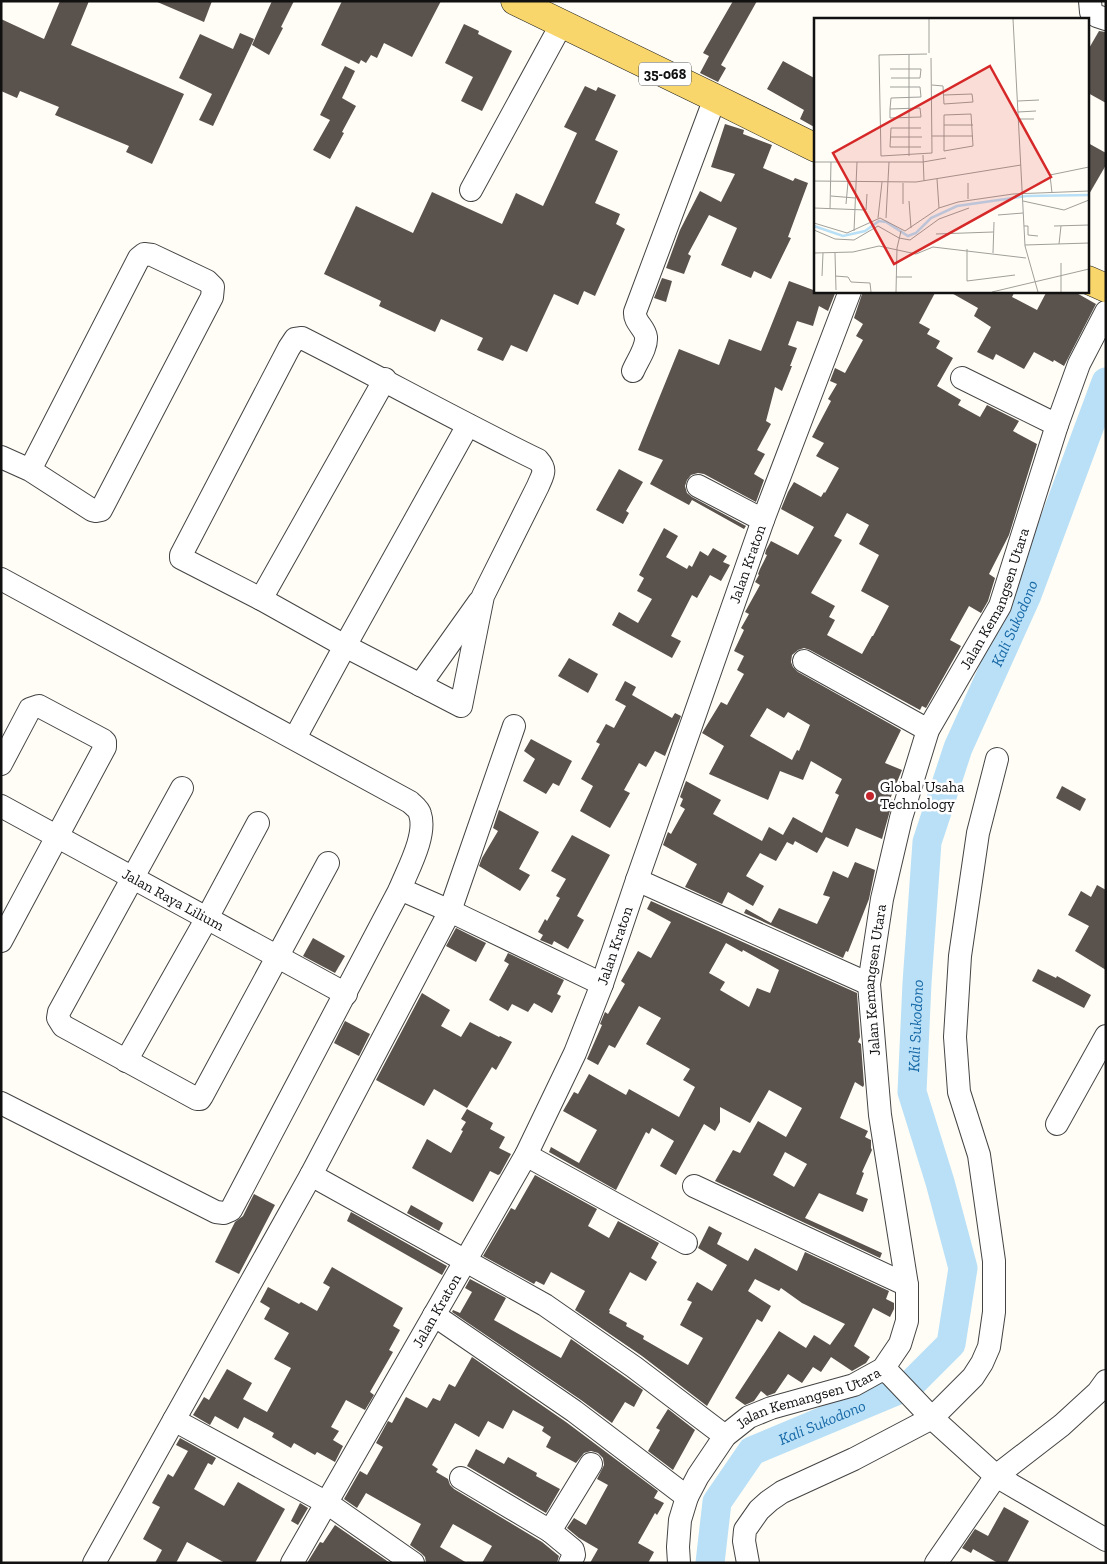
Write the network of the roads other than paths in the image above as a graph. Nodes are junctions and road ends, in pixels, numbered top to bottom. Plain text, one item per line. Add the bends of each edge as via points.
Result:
1 (1090, 1) edge
2 (526, 4) edge
3 (1106, 19) edge
4 (561, 25) junction
5 (715, 98) junction
6 (814, 147) edge
7 (471, 190) dead end
8 (1090, 281) edge
9 (1106, 288) edge
10 (850, 292) edge
11 (1106, 312) edge
12 (633, 371) dead end
13 (962, 378) dead end
14 (385, 380) junction
15 (468, 425) junction
16 (1057, 425) junction
17 (1, 457) edge
18 (30, 470) junction
19 (698, 486) dead end
20 (763, 520) junction
21 (1, 579) edge
22 (483, 596) junction
23 (261, 599) junction
24 (345, 646) junction
25 (804, 661) dead end
26 (420, 685) junction
27 (514, 726) dead end
28 (928, 730) junction
29 (295, 738) junction
30 (997, 760) dead end
31 (1, 764) edge
32 (182, 788) dead end
33 (1, 806) edge
34 (258, 823) dead end
35 (58, 837) junction
36 (328, 863) dead end
37 (134, 878) junction
38 (637, 880) junction
39 (400, 889) junction
40 (450, 911) junction
41 (207, 918) junction
42 (1, 942) edge
43 (277, 956) junction
44 (602, 984) junction
45 (869, 984) junction
46 (346, 994) junction
47 (1106, 1036) edge
48 (126, 1061) junction
49 (1, 1103) edge
50 (1057, 1124) dead end
51 (526, 1154) junction
52 (311, 1174) junction
53 (694, 1186) dead end
54 (686, 1244) dead end
55 (465, 1259) junction
56 (907, 1285) junction
57 (434, 1315) junction
58 (887, 1372) junction
59 (1106, 1381) edge
60 (928, 1414) junction
61 (174, 1420) junction
62 (725, 1436) junction
63 (592, 1464) dead end
64 (996, 1476) junction
65 (462, 1478) dead end
66 (687, 1497) junction
67 (327, 1503) junction
68 (550, 1531) junction
69 (1106, 1540) edge
70 (94, 1563) edge
71 (292, 1563) edge
72 (413, 1563) edge
73 (570, 1563) edge
74 (679, 1563) edge
75 (748, 1563) edge
76 (936, 1563) edge

1 - 3 street via 1091,12
2 - 4 main road, 35-068
4 - 5 main road, 35-068
4 - 7 street
5 - 6 main road, 35-068
5 - 12 street via 635,312 646,336
8 - 9 main road
10 - 20 street, Jalan Kraton
11 - 16 street, Jalan Kemangsen Utara via 1079,364
13 - 16 street
14 - 15 street
14 - 23 street
14 - 23 street via 302,338 295,339 289,348 180,555 183,560
15 - 22 street via 544,466 538,486
15 - 24 street
16 - 28 street, Jalan Kemangsen Utara via 1000,606
17 - 18 street
18 - 18 street via 139,258 144,254 152,255 207,281 213,287 212,297 101,510 92,510
19 - 20 street
20 - 38 street, Jalan Kraton
21 - 29 street
22 - 26 street
22 - 26 street via 462,706
23 - 24 street
24 - 26 street
24 - 29 street
25 - 28 street
27 - 40 street
28 - 45 street, Jalan Kemangsen Utara via 901,818 882,899
29 - 39 street via 410,802 420,812 422,829 418,846
30 - 60 street via 975,852 960,956 955,1037 959,1092 981,1164 994,1261 994,1312 989,1347 973,1377
31 - 35 street via 34,707 40,706 105,742 106,747
32 - 37 street
33 - 35 street, Jalan Raya Lilium
34 - 41 street
35 - 37 street, Jalan Raya Lilium
35 - 42 street
36 - 43 street
37 - 41 street, Jalan Raya Lilium
37 - 48 street via 58,1018 63,1026
38 - 44 street, Jalan Kraton
38 - 45 street
39 - 40 street
39 - 46 street
40 - 44 street
40 - 52 street
41 - 43 street, Jalan Raya Lilium
41 - 48 street
43 - 46 street, Jalan Raya Lilium
43 - 48 street via 200,1099
44 - 51 street, Jalan Kraton
45 - 56 street, Jalan Kemangsen Utara via 880,1115
46 - 49 street via 233,1208 224,1213 216,1212
47 - 50 street
51 - 54 street
51 - 55 street, Jalan Kraton
52 - 55 street
52 - 61 street
53 - 56 street
55 - 57 street, Jalan Kraton
55 - 62 street via 546,1305
56 - 58 street, Jalan Kemangsen Utara via 908,1322
57 - 66 street via 574,1411
57 - 67 street, Jalan Kraton
58 - 60 street
58 - 62 street, Jalan Kemangsen Utara via 854,1385 771,1408 749,1418
59 - 64 street via 1062,1425
60 - 64 street
60 - 75 street via 854,1460 769,1501 745,1530
61 - 67 street
61 - 70 street
62 - 66 street, Jalan Kemangsen Utara
63 - 68 street
64 - 69 street
64 - 76 street
65 - 68 street
66 - 74 street, Jalan Kemangsen Utara via 680,1520
67 - 71 street, Jalan Kraton
67 - 72 street
68 - 73 street via 573,1550

